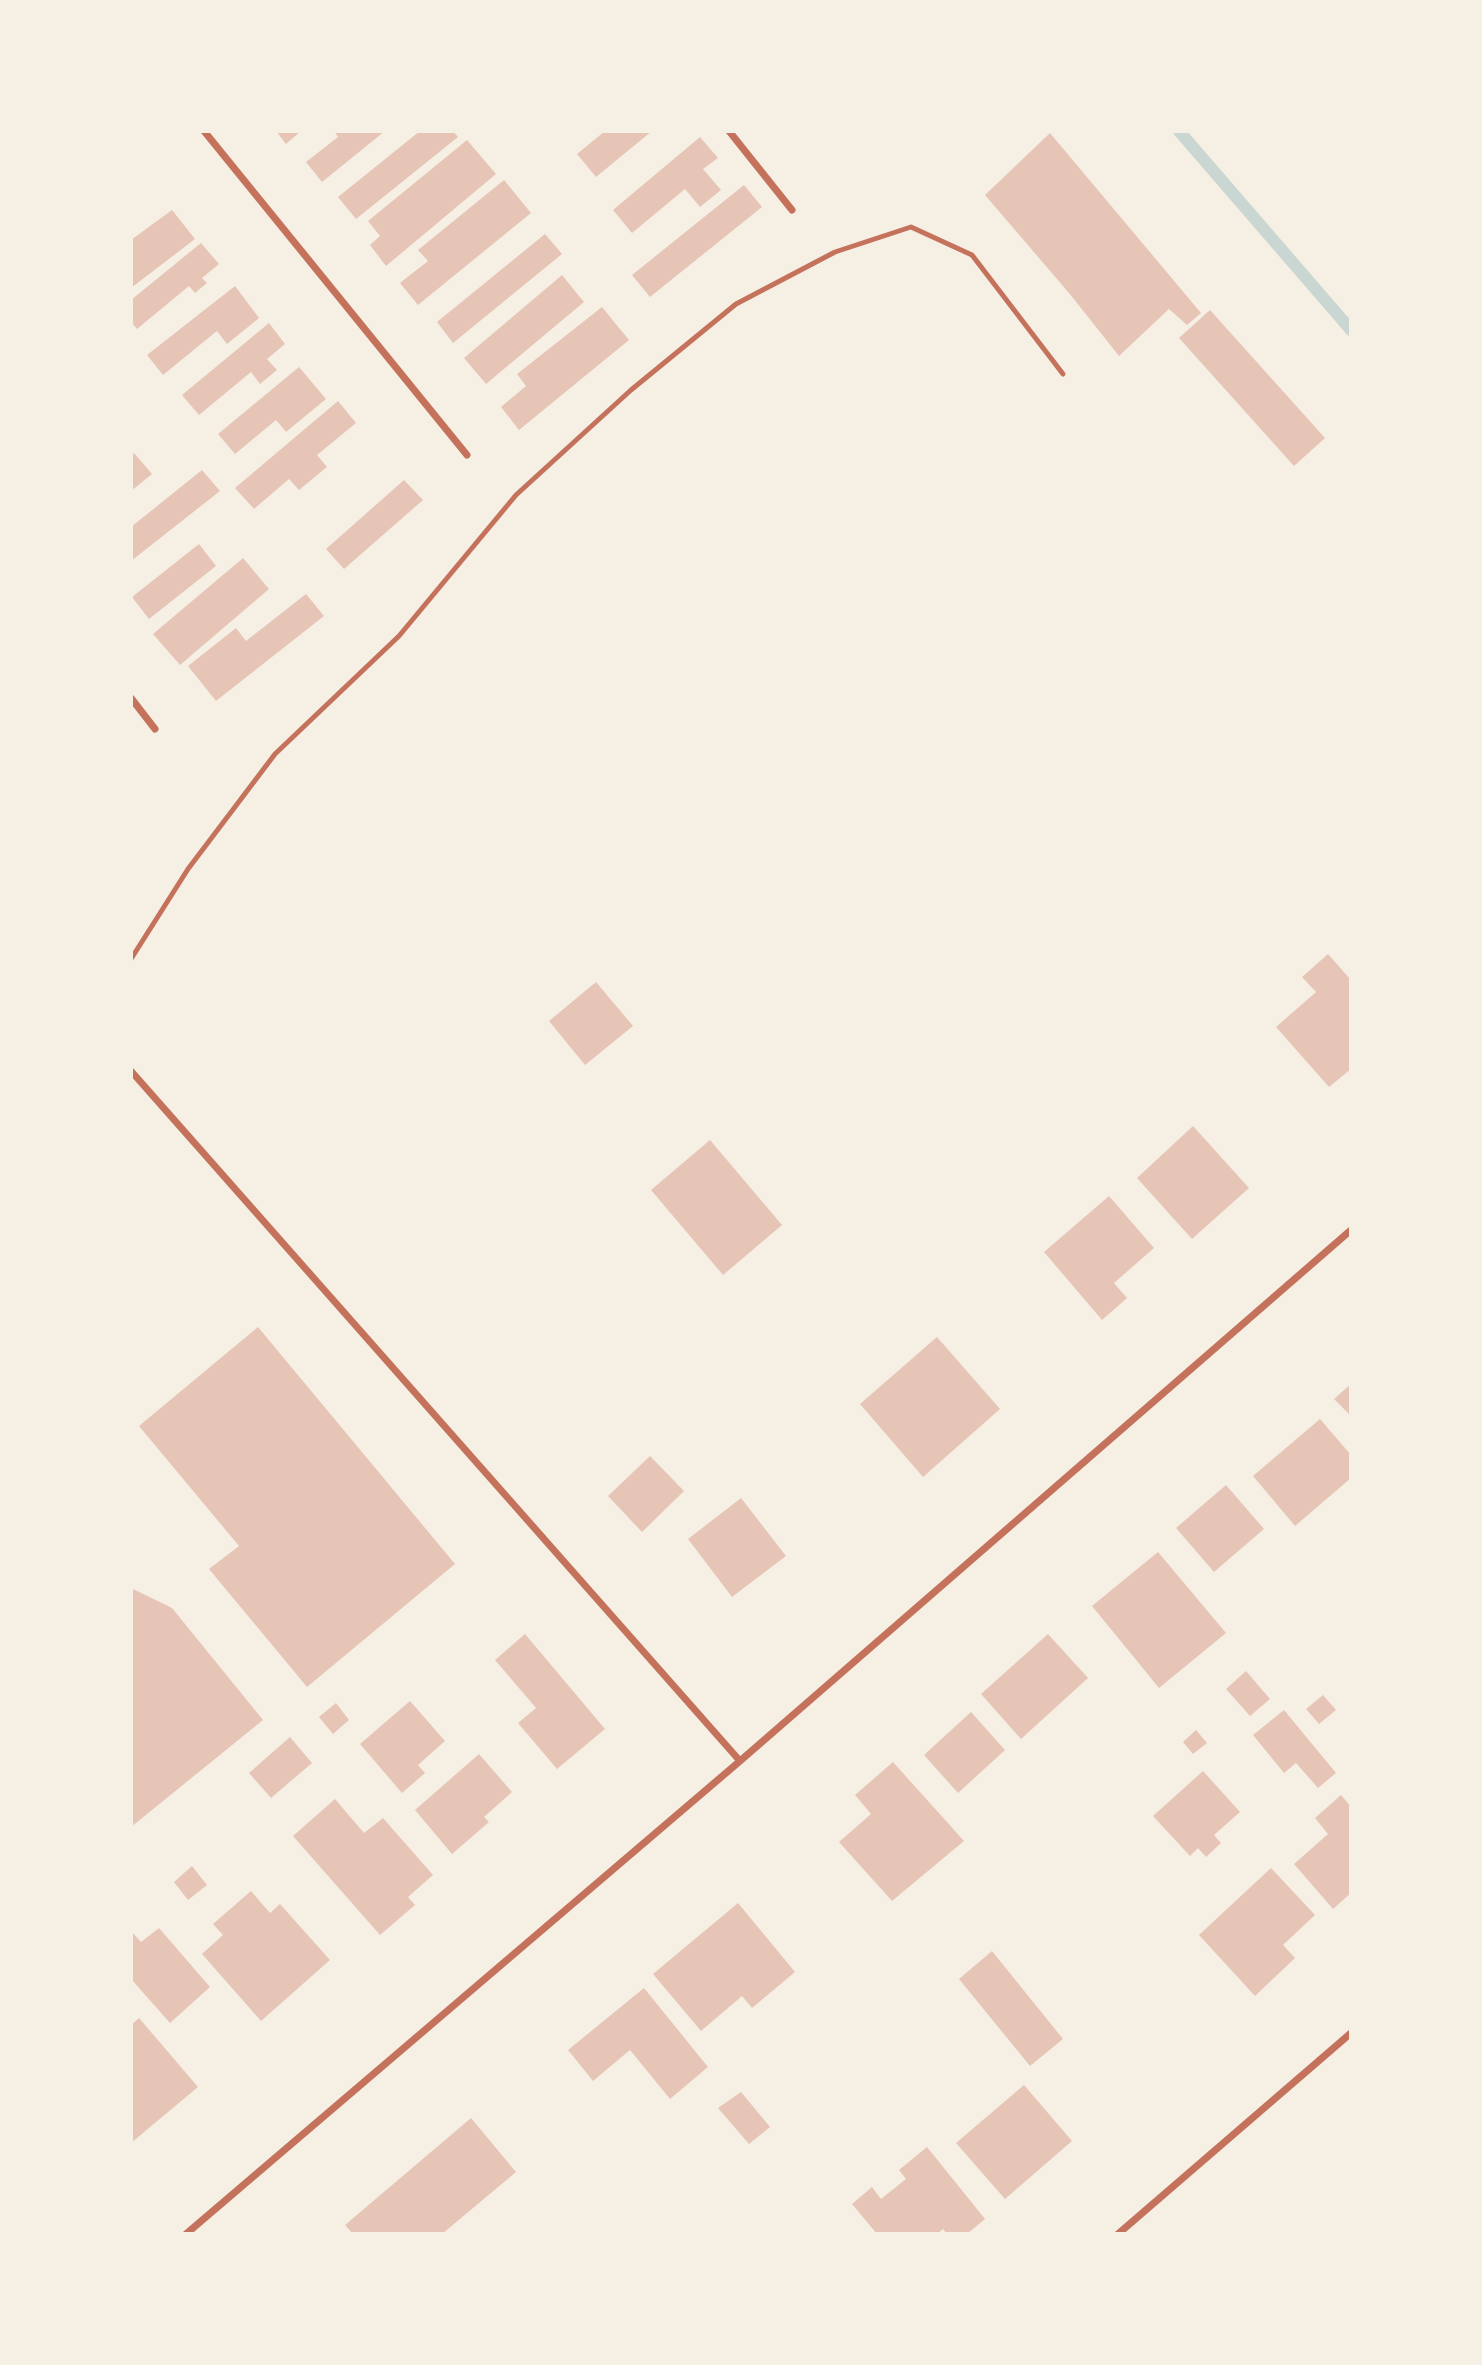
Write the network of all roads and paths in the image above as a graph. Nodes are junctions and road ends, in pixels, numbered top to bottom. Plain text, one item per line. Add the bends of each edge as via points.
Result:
1 (204, 131) edge
2 (729, 131) edge
3 (792, 210) dead end
4 (1063, 374) dead end
5 (467, 455) dead end
6 (131, 698) edge
7 (155, 729) dead end
8 (131, 959) edge
9 (131, 1071) edge
10 (1351, 1230) edge
11 (740, 1761) junction
12 (1351, 2033) edge
13 (186, 2234) edge
14 (1118, 2234) edge

1 - 5 street
2 - 3 street
4 - 8 lane via 972,255 911,227 835,252 736,304 631,390 516,495 399,635 275,754 188,869
6 - 7 street
9 - 11 street
10 - 11 street
11 - 13 street
12 - 14 street

